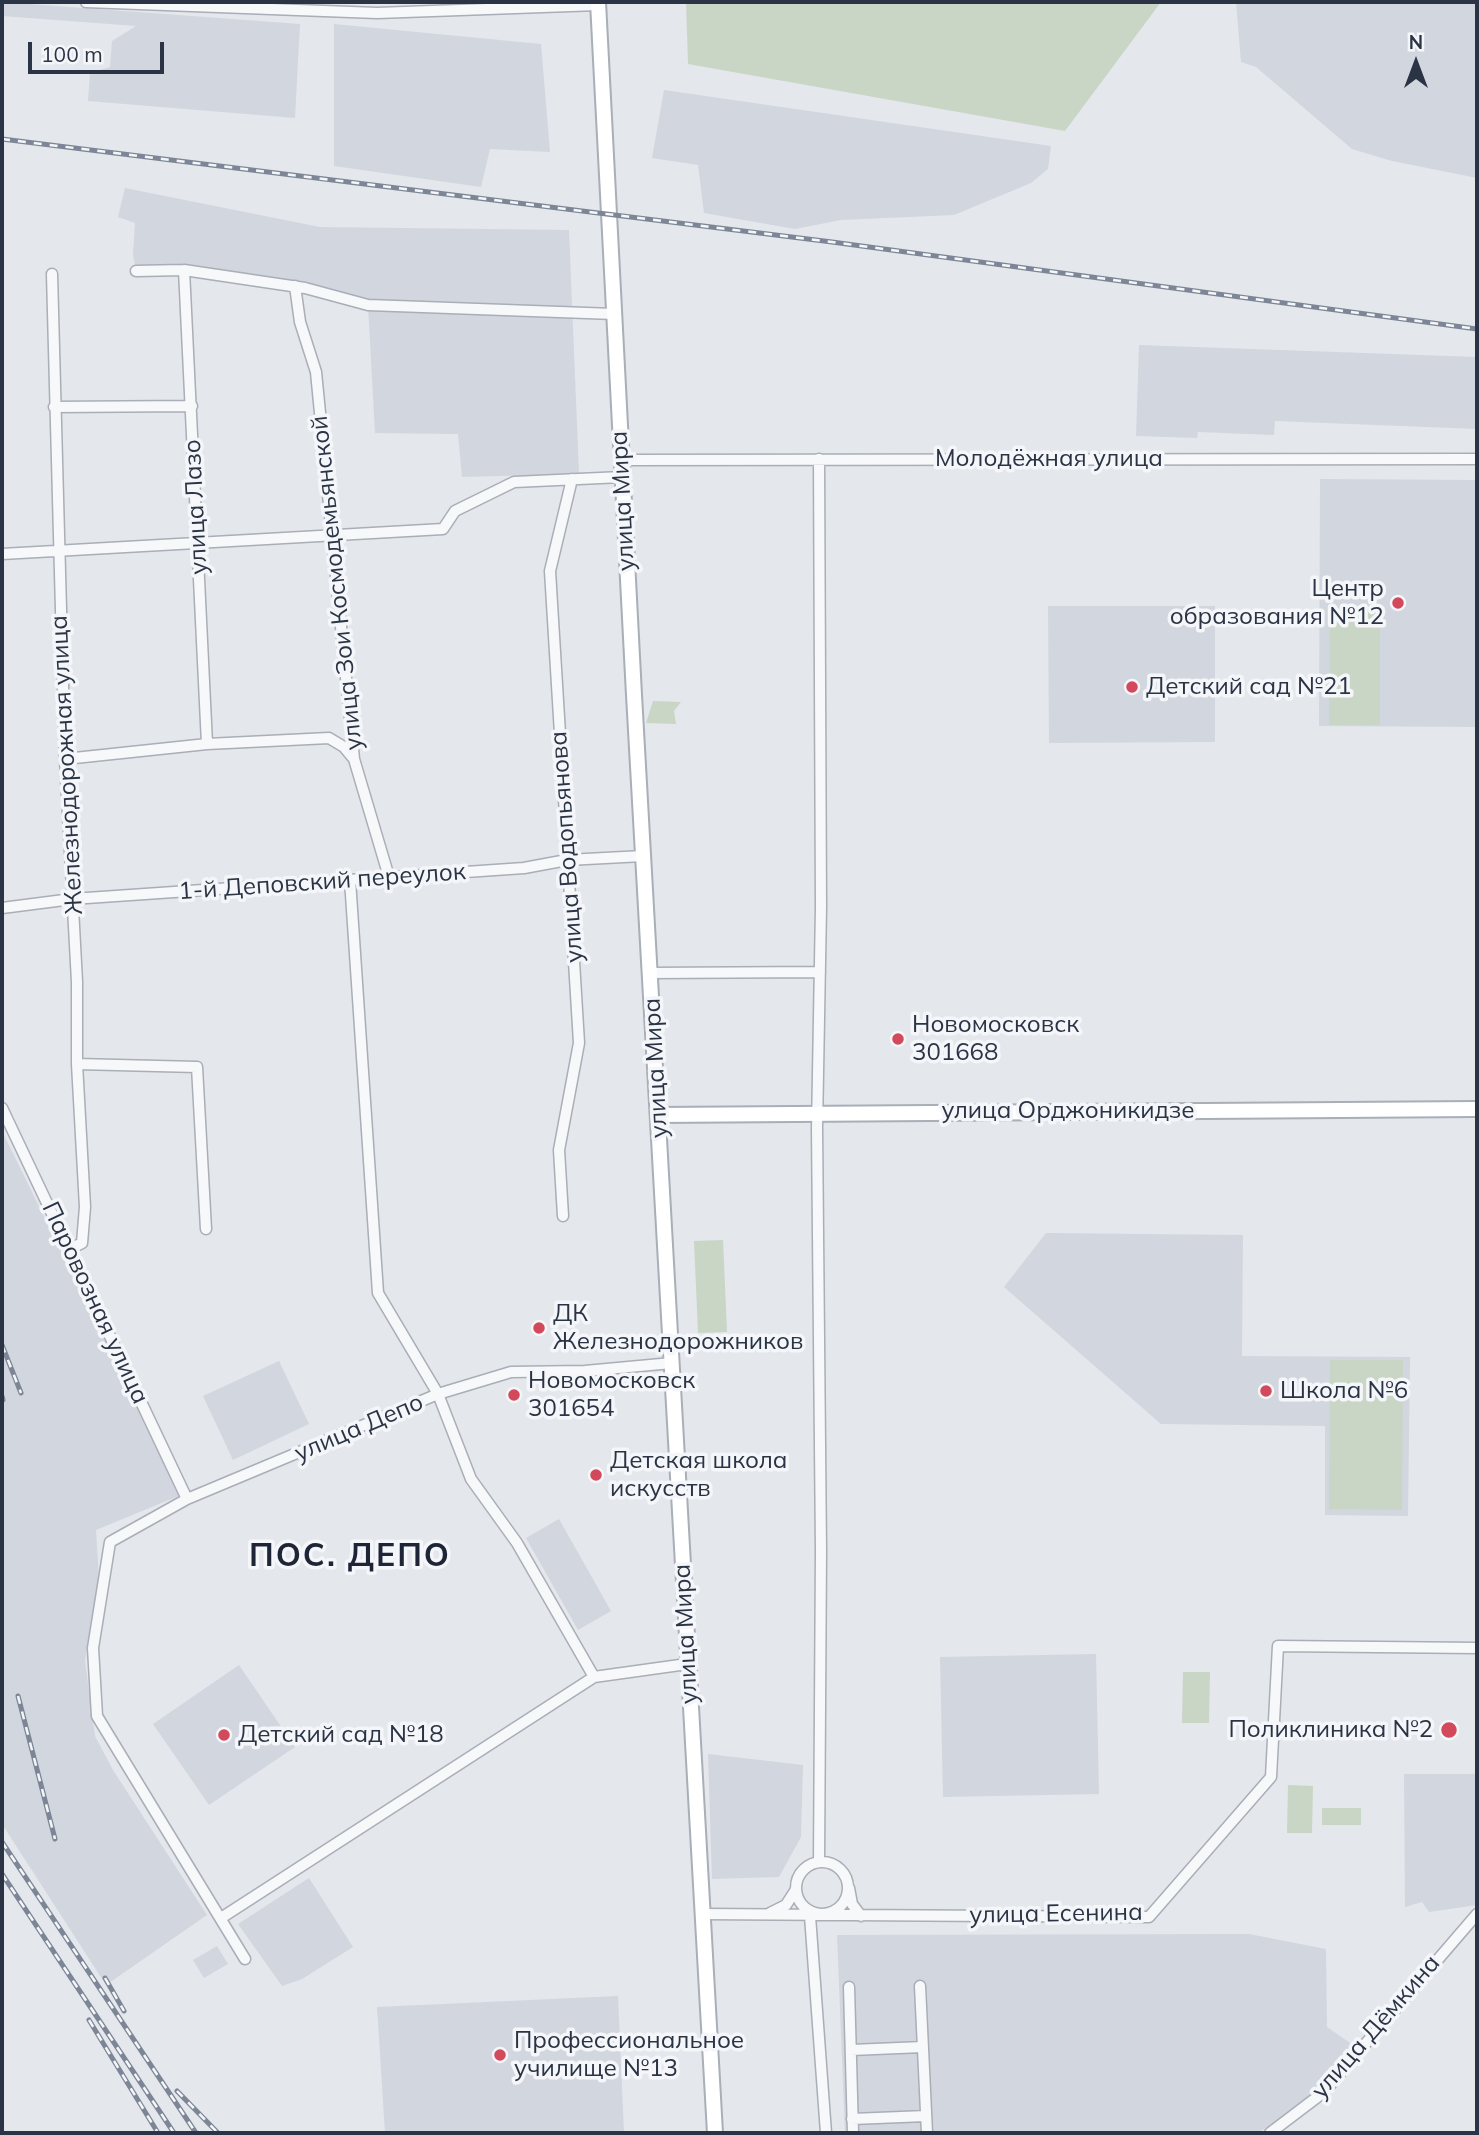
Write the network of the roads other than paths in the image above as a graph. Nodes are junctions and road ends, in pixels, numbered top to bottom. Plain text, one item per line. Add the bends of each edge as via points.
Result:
1 (86, 2) edge
2 (598, 3) edge
3 (184, 270) junction
4 (136, 271) dead end
5 (52, 274) dead end
6 (295, 286) junction
7 (614, 314) junction
8 (192, 406) junction
9 (54, 407) junction
10 (819, 459) junction
11 (1477, 459) edge
12 (621, 460) junction
13 (622, 477) junction
14 (572, 479) junction
15 (331, 535) junction
16 (198, 543) junction
17 (58, 551) junction
18 (2, 554) edge
19 (207, 744) junction
20 (65, 759) junction
21 (354, 759) junction
22 (643, 856) junction
23 (567, 860) junction
24 (389, 877) junction
25 (350, 880) junction
26 (72, 899) junction
27 (2, 908) edge
28 (820, 972) junction
29 (650, 973) junction
30 (77, 1064) junction
31 (2, 1108) edge
32 (818, 1112) junction
33 (1475, 1113) edge
34 (658, 1115) junction
35 (563, 1216) dead end
36 (206, 1229) dead end
37 (70, 1250) junction
38 (672, 1363) junction
39 (438, 1394) junction
40 (187, 1499) junction
41 (1477, 1648) edge
42 (687, 1664) junction
43 (594, 1678) junction
44 (819, 1860) junction
45 (849, 1887) junction
46 (795, 1891) junction
47 (701, 1914) junction
48 (1477, 1914) edge
49 (766, 1915) junction
50 (810, 1916) junction
51 (824, 1916) junction
52 (861, 1916) junction
53 (220, 1918) junction
54 (245, 1959) dead end
55 (920, 1986) dead end
56 (849, 1987) dead end
57 (923, 2047) junction
58 (850, 2050) junction
59 (926, 2116) junction
60 (852, 2119) junction
61 (715, 2133) edge
62 (826, 2133) edge
63 (853, 2133) edge
64 (927, 2133) edge
65 (1270, 2133) edge

1 - 2 street via 377,13
2 - 7 main road, улица Мира
3 - 4 street
3 - 6 street
3 - 8 street, улица Лазо
5 - 9 street, Железнодорожная улица
6 - 7 street via 368,305
6 - 15 street, улица Зои Космодемьянской via 300,322 316,372
7 - 12 main road, улица Мира
8 - 9 street
8 - 16 street, улица Лазо
9 - 17 street, Железнодорожная улица
10 - 11 street, Молодёжная улица
10 - 12 street, Молодёжная улица
10 - 28 street
12 - 13 main road, улица Мира
13 - 14 street
13 - 22 main road, улица Мира
14 - 15 street via 514,482 455,511 443,529
14 - 23 street, улица Водопьянова via 550,571
15 - 16 street
15 - 21 street, улица Зои Космодемьянской
16 - 17 street
16 - 19 street, улица Лазо
17 - 18 street
17 - 20 street, Железнодорожная улица
19 - 20 street
19 - 21 street via 329,738
20 - 26 street, Железнодорожная улица
21 - 24 street, улица Зои Космодемьянской
22 - 23 street, 1-й Деповский переулок
22 - 29 main road, улица Мира
23 - 24 street, 1-й Деповский переулок via 524,868
23 - 35 street, улица Водопьянова via 579,1043 559,1150
24 - 25 street, 1-й Деповский переулок
25 - 26 street, 1-й Деповский переулок
25 - 39 street via 378,1293
26 - 27 street, 1-й Деповский переулок
26 - 30 street, Железнодорожная улица
28 - 29 street
28 - 32 street
29 - 34 main road, улица Мира
30 - 36 street via 197,1067
30 - 37 street, Железнодорожная улица via 85,1230 82,1242
31 - 37 street, Паровозная улица
32 - 33 main road, улица Орджоникидзе
32 - 34 main road, улица Орджоникидзе
32 - 44 street
34 - 38 main road, улица Мира
37 - 40 street, Паровозная улица
38 - 39 street via 511,1372
38 - 42 main road, улица Мира
39 - 40 street, улица Депо
39 - 43 street, улица Депо via 471,1479 517,1543
40 - 53 street, улица Депо via 110,1542 93,1648 97,1716
41 - 52 street, улица Есенина via 1278,1646 1271,1777 1149,1917
42 - 43 street
42 - 47 main road, улица Мира
43 - 53 street
44 - 45 street via 840,1869
44 - 46 street via 803,1869
45 - 51 street via 841,1907
45 - 52 street via 852,1904
46 - 49 street via 786,1905
46 - 51 street via 803,1907
47 - 49 street, улица Есенина
47 - 61 main road, улица Мира
48 - 65 street, улица Дёмкина via 1324,2092
49 - 50 street, улица Есенина
50 - 51 street, улица Есенина
50 - 62 street
51 - 52 street, улица Есенина
53 - 54 street
55 - 57 street
56 - 58 street
57 - 58 street
57 - 59 street
58 - 60 street
59 - 60 street
59 - 64 street
60 - 63 street

